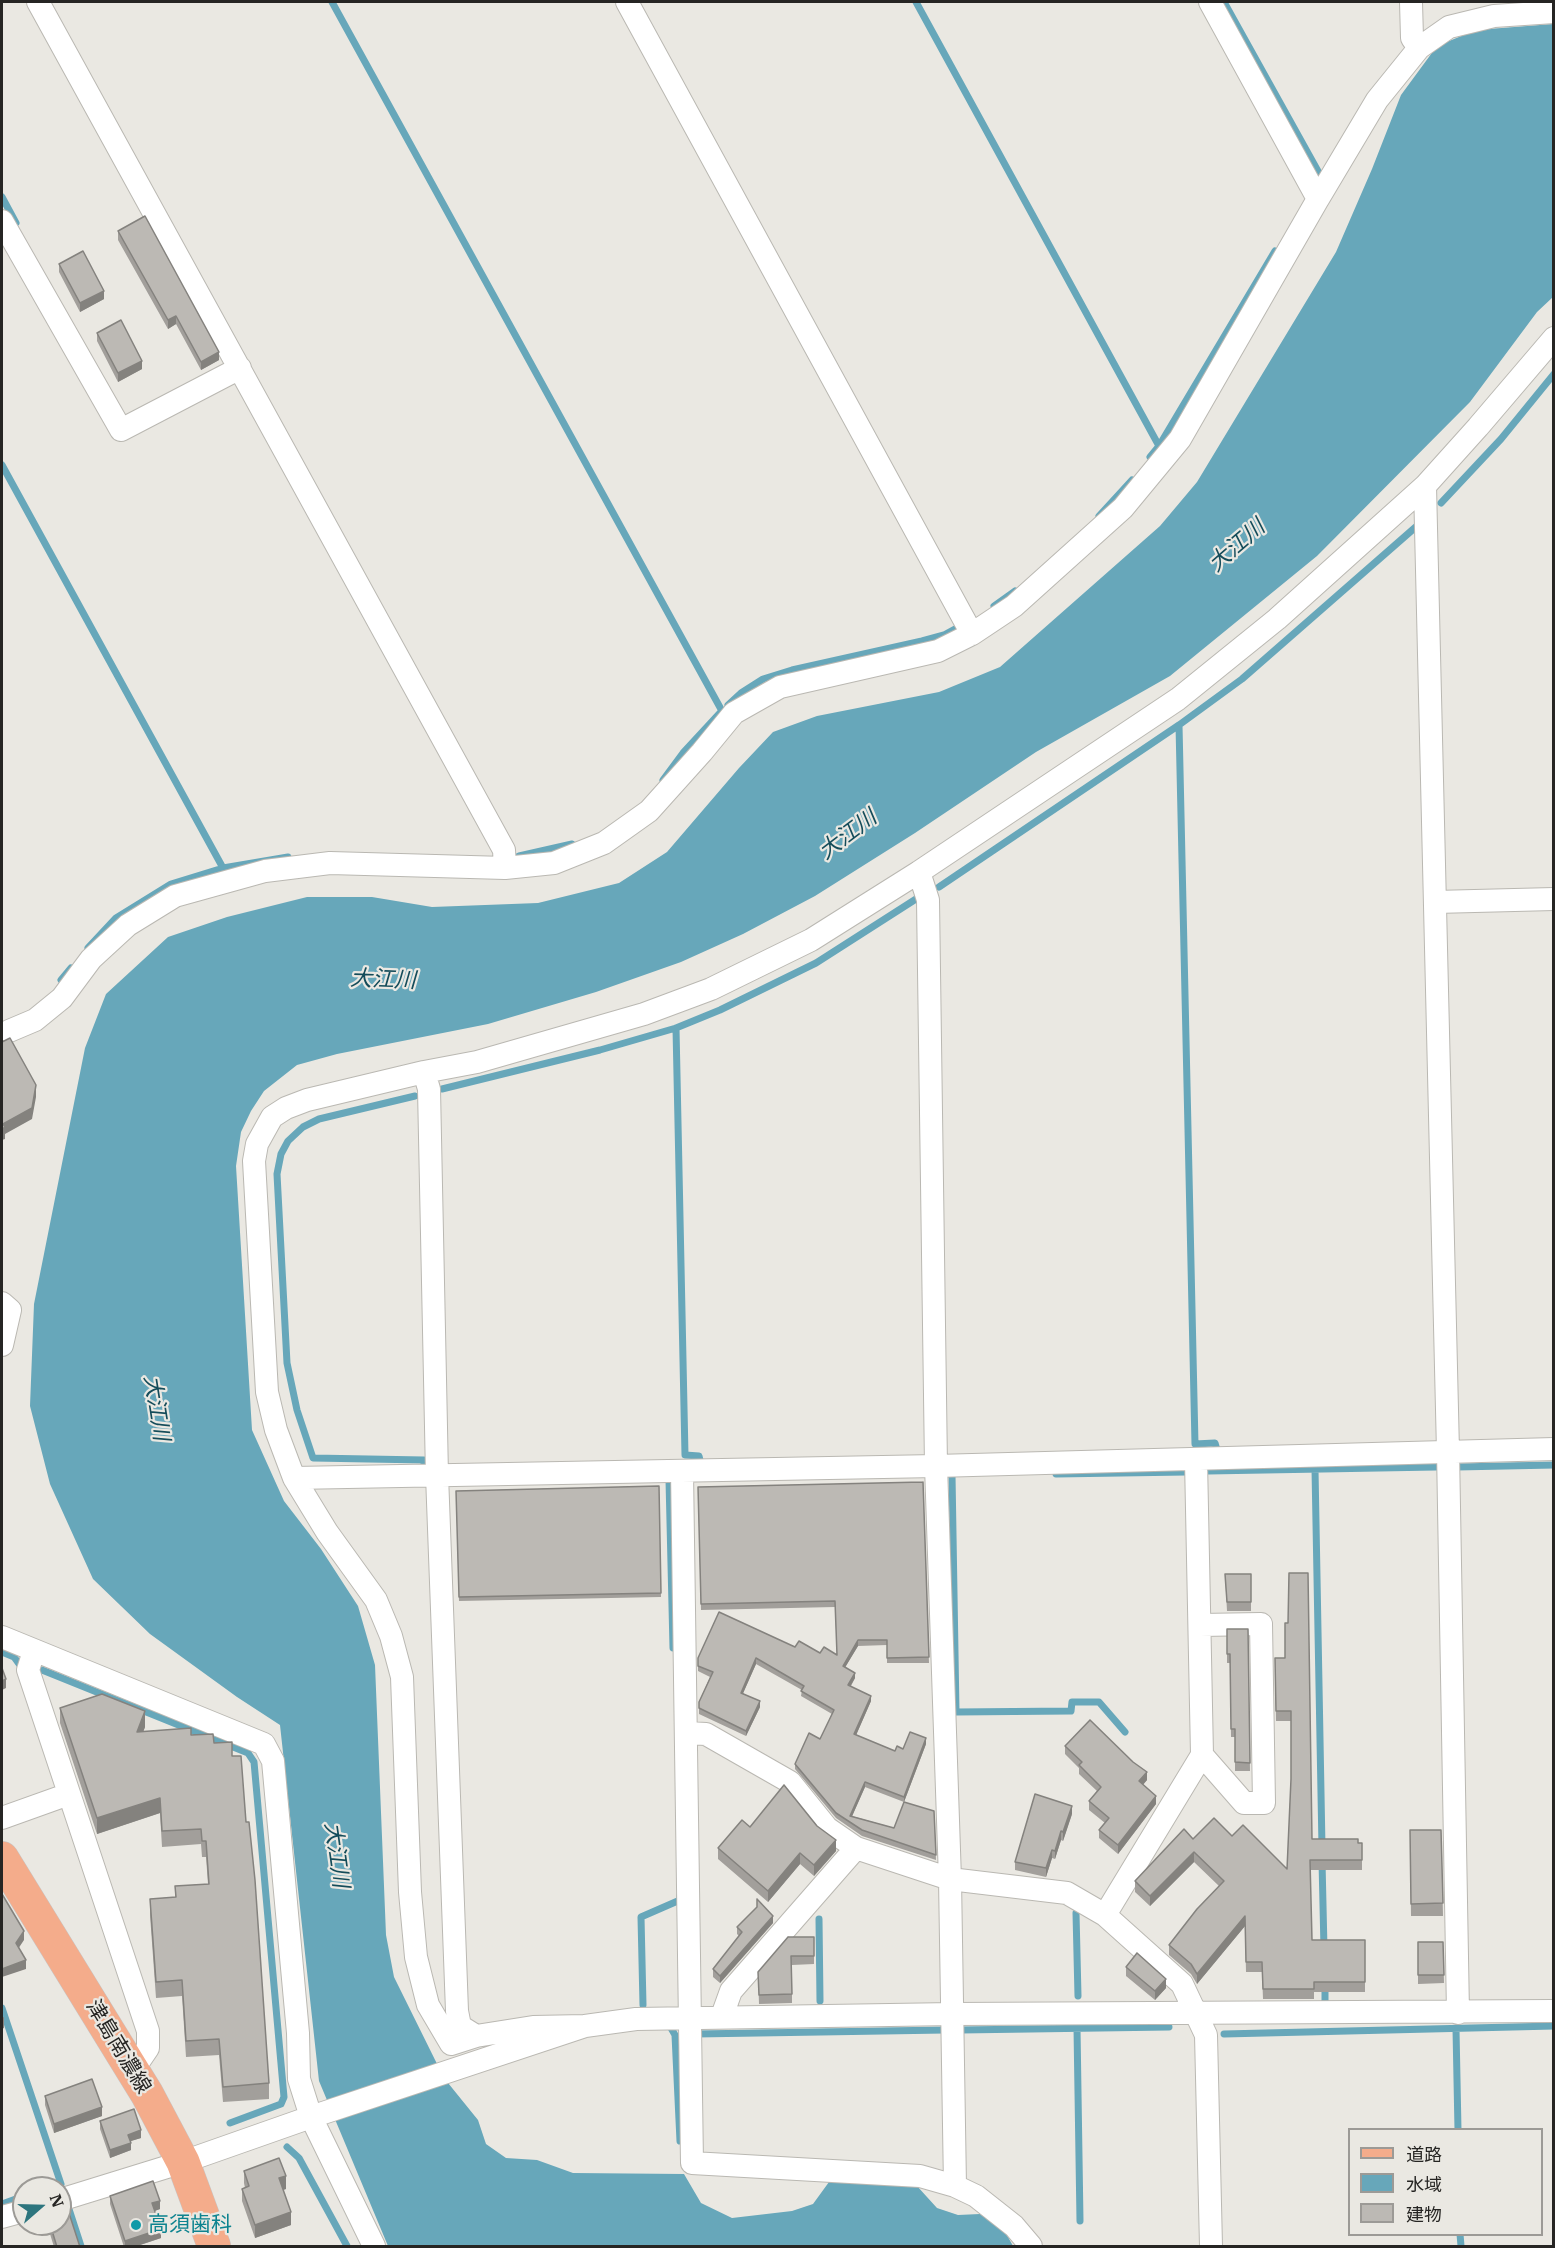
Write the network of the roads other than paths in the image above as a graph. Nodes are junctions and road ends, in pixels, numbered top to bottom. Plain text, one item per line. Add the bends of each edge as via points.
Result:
1 (38, 2) edge
2 (627, 2) edge
3 (1210, 2) edge
4 (1410, 2) edge
5 (1554, 12) edge
6 (1419, 48) junction
7 (1318, 199) junction
8 (2, 221) edge
9 (1554, 338) edge
10 (240, 368) junction
11 (1425, 486) junction
12 (972, 634) junction
13 (505, 868) junction
14 (919, 872) junction
15 (1554, 899) edge
16 (1435, 902) junction
17 (4, 1028) edge
18 (424, 1072) junction
19 (2, 1303) edge
20 (2, 1345) edge
21 (1554, 1449) edge
22 (1448, 1451) junction
23 (1196, 1460) junction
24 (936, 1466) junction
25 (682, 1471) junction
26 (437, 1475) junction
27 (294, 1478) junction
28 (1200, 1625) junction
29 (2, 1637) edge
30 (34, 1651) junction
31 (687, 1733) junction
32 (1202, 1755) junction
33 (69, 1794) junction
34 (2, 1818) edge
35 (856, 1848) junction
36 (2, 1858) edge
37 (950, 1879) junction
38 (1106, 1915) junction
39 (1554, 2011) edge
40 (1458, 2013) junction
41 (953, 2014) junction
42 (1196, 2014) junction
43 (722, 2016) junction
44 (690, 2017) junction
45 (585, 2026) junction
46 (476, 2036) junction
47 (133, 2070) junction
48 (316, 2116) junction
49 (183, 2162) junction
50 (955, 2186) junction
51 (72, 2196) edge
52 (214, 2247) edge
53 (374, 2247) edge
54 (1030, 2247) edge
55 (1211, 2247) edge

1 - 10 street
2 - 12 street
3 - 7 street
4 - 6 street via 1412,38
5 - 6 street via 1494,16 1449,27
6 - 7 street via 1377,100
7 - 12 street via 1180,439 1123,508 1014,606
8 - 10 street via 121,430
9 - 11 street
10 - 13 street via 504,850
11 - 14 street via 1277,620 1178,699
11 - 16 street
12 - 13 street via 938,651 780,687 734,712 649,811 604,843 554,863
13 - 17 street via 330,863 265,871 175,896 128,925 91,959 62,998 35,1020
14 - 18 street via 811,940 711,989 622,1021 477,1062
14 - 24 street via 928,900
15 - 16 street
16 - 22 street
18 - 26 street via 429,1089
18 - 27 street via 286,1108 272,1118 257,1144 254,1161 267,1392
19 - 20 street via 10,1310
21 - 22 street
22 - 23 street
22 - 40 street
23 - 24 street
23 - 28 street
24 - 25 street
24 - 37 street
25 - 26 street
25 - 31 street
26 - 27 street
26 - 46 street via 456,2012 460,2026
27 - 46 street via 376,1600 391,1636 402,1677 416,1957 428,2005 451,2044
28 - 32 street
28 - 32 street via 1261,1624 1264,1803 1244,1803
29 - 30 street
30 - 33 street via 28,1670
30 - 48 street via 264,1744 273,1761 299,2079
31 - 35 street via 706,1734 790,1782 827,1828
31 - 44 street
32 - 38 street
33 - 34 street
33 - 47 street via 148,2031 148,2048
35 - 37 street
35 - 43 street via 731,1990
36 - 47 main road, 津島南濃線
37 - 38 street via 1067,1893
37 - 41 street
38 - 42 street via 1182,1984
39 - 40 street
40 - 42 street
41 - 42 street
41 - 43 street
41 - 50 street
42 - 55 street via 1206,2035
43 - 44 street
44 - 45 street
44 - 50 street via 692,2163 920,2176
45 - 46 street via 533,2027
45 - 48 street
47 - 49 main road, 津島南濃線
48 - 49 street
48 - 53 street
49 - 51 street
49 - 52 main road, 津島南濃線
50 - 54 street via 995,2209

